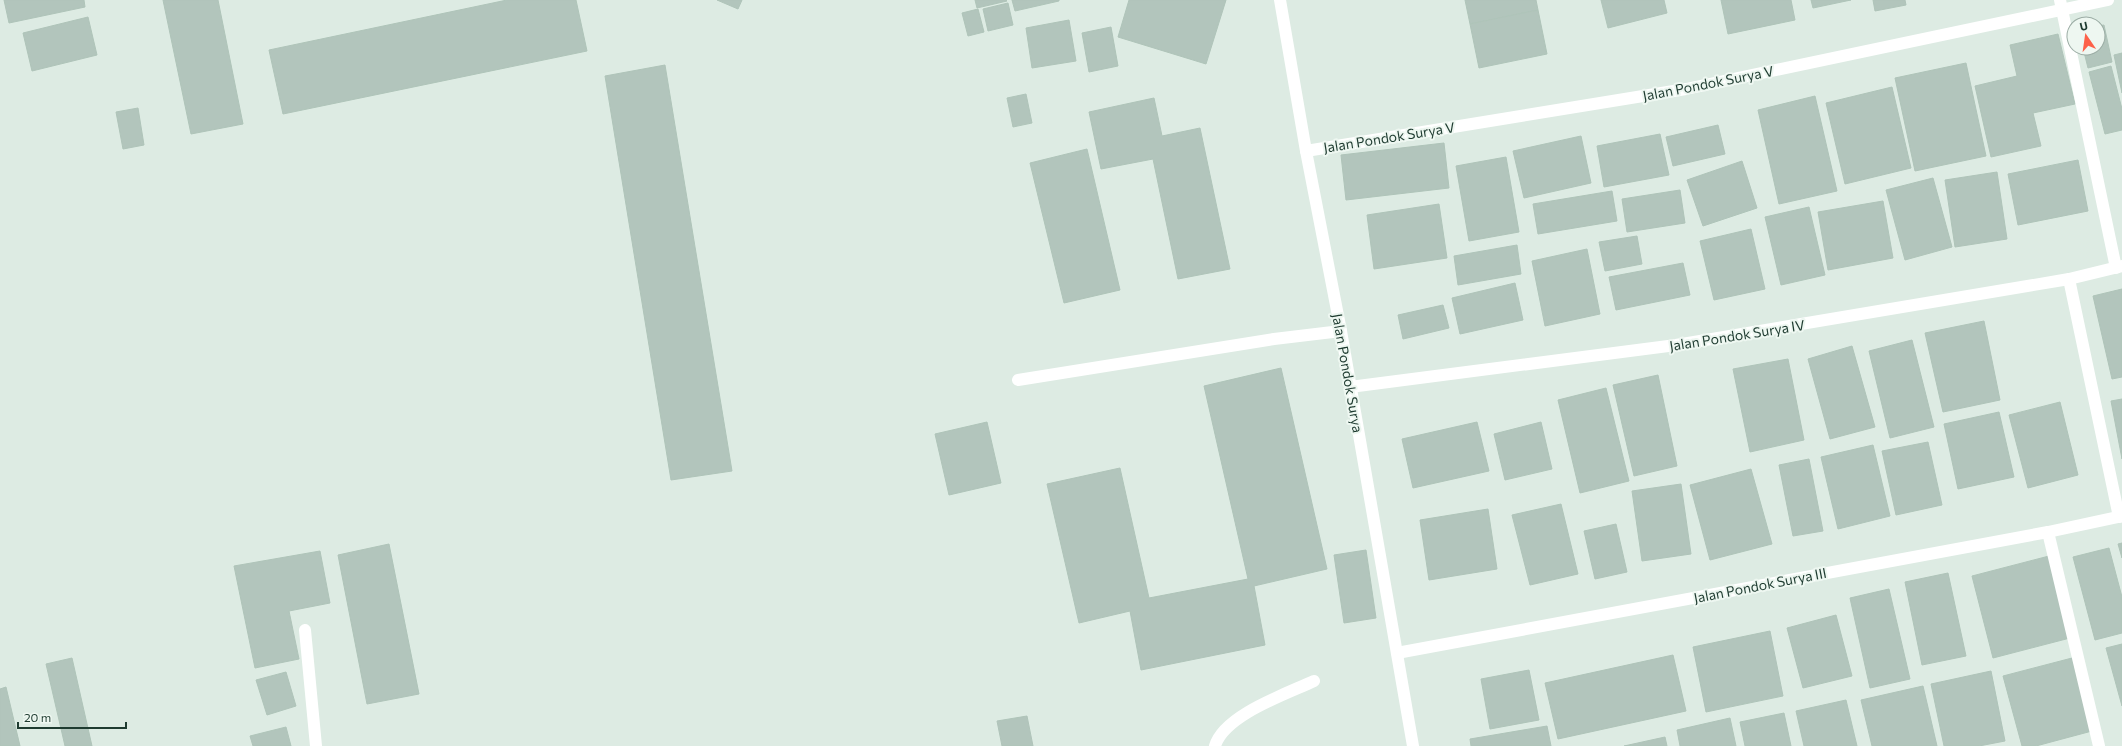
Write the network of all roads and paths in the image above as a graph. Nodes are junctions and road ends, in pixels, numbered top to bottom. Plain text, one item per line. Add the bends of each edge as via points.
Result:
1 (1280, 0) edge
2 (2108, 0) edge
3 (2061, 5) edge
4 (1306, 151) junction
5 (2119, 267) edge
6 (2069, 279) junction
7 (1341, 331) junction
8 (1018, 380) dead end
9 (1350, 387) junction
10 (2121, 516) edge
11 (2048, 532) junction
12 (305, 630) dead end
13 (1397, 653) junction
14 (1314, 681) dead end
15 (316, 746) edge
16 (1215, 746) edge
17 (1413, 746) edge
18 (2099, 746) edge

1 - 4 street, Jalan Pondok Surya
2 - 3 street, Jalan Pondok Surya V
3 - 4 street, Jalan Pondok Surya V via 1686,89
3 - 5 street
4 - 7 street, Jalan Pondok Surya
5 - 6 street, Jalan Pondok Surya IV
6 - 9 street, Jalan Pondok Surya IV via 1676,345
6 - 10 street
7 - 8 street via 1274,339
7 - 9 street, Jalan Pondok Surya
9 - 13 street, Jalan Pondok Surya
10 - 11 street, Jalan Pondok Surya III
11 - 13 street, Jalan Pondok Surya III
11 - 18 street
12 - 15 street
13 - 17 street, Jalan Pondok Surya
14 - 16 street via 1257,707 1225,729

